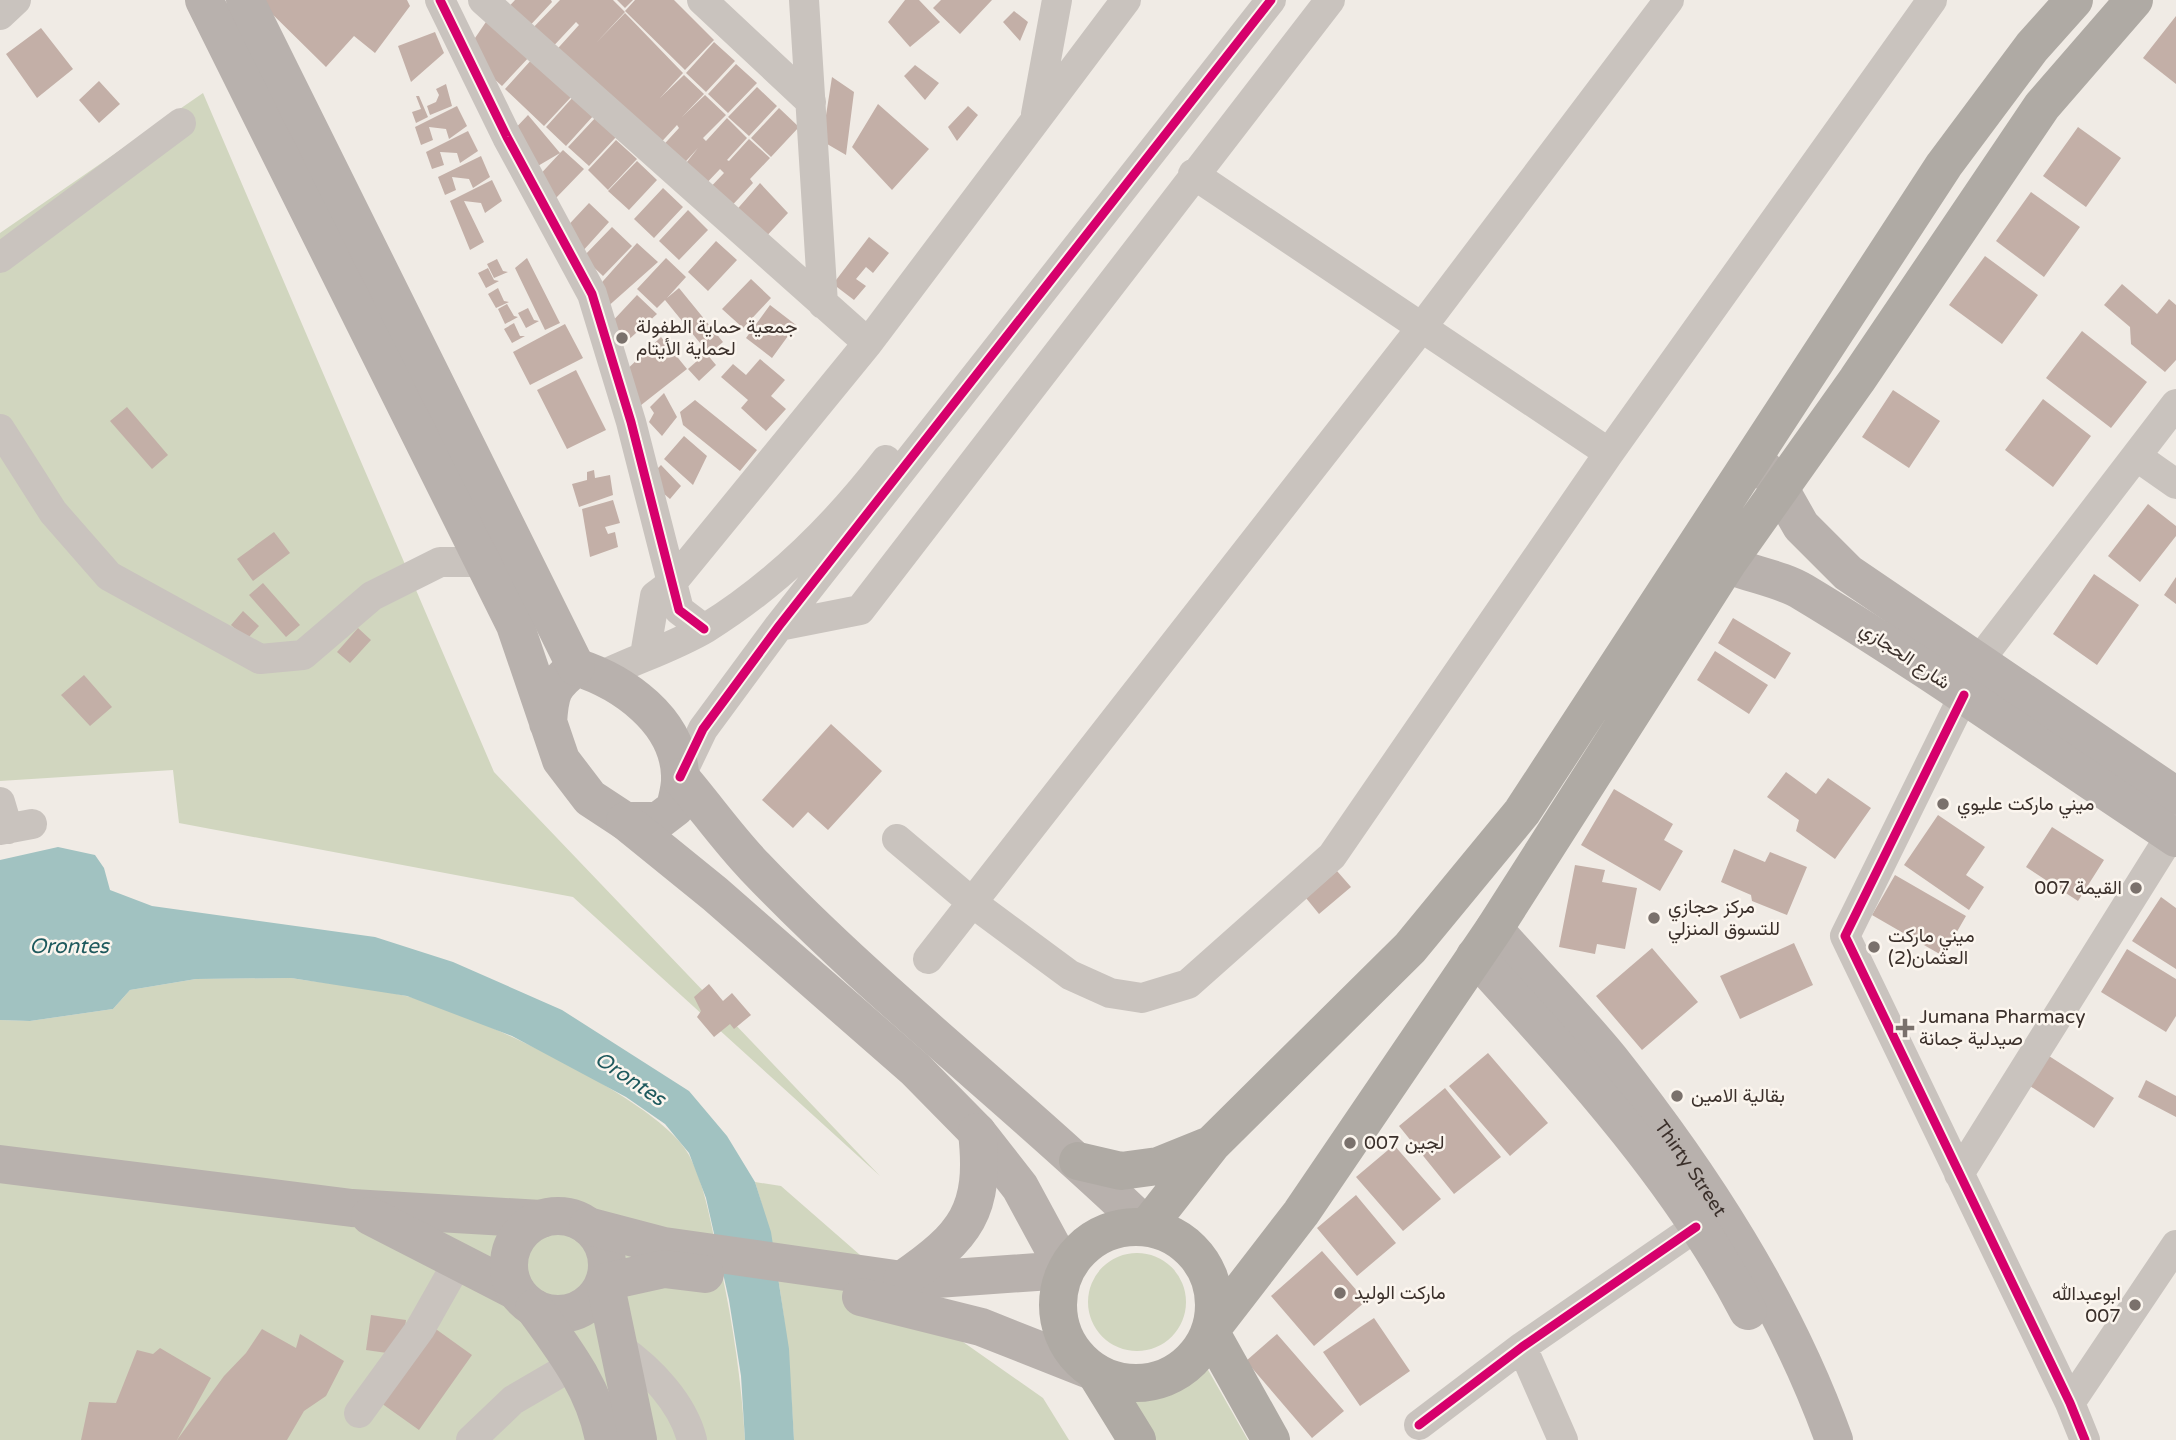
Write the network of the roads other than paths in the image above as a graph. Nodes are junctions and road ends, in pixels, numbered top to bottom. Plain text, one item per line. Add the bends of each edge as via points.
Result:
1 (16, 0) edge
2 (204, 0) edge
3 (245, 0) edge
4 (440, 0) edge
5 (483, 0) edge
6 (702, 0) edge
7 (804, 0) edge
8 (1126, 0) edge
9 (1247, 0) edge
10 (1271, 0) edge
11 (1330, 0) edge
12 (1669, 0) edge
13 (1932, 0) edge
14 (2074, 0) edge
15 (2134, 0) edge
16 (1054, 1) edge
17 (0, 15) edge
18 (811, 102) junction
19 (1035, 118) junction
20 (181, 122) dead end
21 (1193, 174) junction
22 (0, 258) edge
23 (823, 304) junction
24 (1422, 327) junction
25 (868, 343) junction
26 (2176, 404) edge
27 (0, 429) edge
28 (1609, 453) junction
29 (2136, 456) junction
30 (1747, 461) junction
31 (2176, 484) edge
32 (1779, 492) junction
33 (1696, 541) junction
34 (484, 562) junction
35 (1728, 562) junction
36 (671, 584) junction
37 (779, 626) junction
38 (704, 629) junction
39 (645, 654) junction
40 (590, 671) junction
41 (1971, 679) junction
42 (548, 723) junction
43 (680, 777) junction
44 (2176, 796) edge
45 (625, 821) junction
46 (2174, 836) edge
47 (897, 839) dead end
48 (974, 904) junction
49 (1484, 943) junction
50 (928, 959) dead end
51 (977, 1132) junction
52 (1212, 1144) junction
53 (1079, 1161) junction
54 (0, 1164) edge
55 (1959, 1174) junction
56 (352, 1208) junction
57 (541, 1219) junction
58 (588, 1226) junction
59 (1147, 1227) junction
60 (1696, 1227) junction
61 (2176, 1245) edge
62 (664, 1257) junction
63 (459, 1260) junction
64 (1065, 1270) junction
65 (828, 1280) junction
66 (902, 1280) junction
67 (605, 1282) junction
68 (525, 1300) junction
69 (1210, 1331) junction
70 (1522, 1347) junction
71 (620, 1348) junction
72 (573, 1364) junction
73 (1096, 1372) junction
74 (2070, 1402) junction
75 (359, 1413) dead end
76 (1419, 1425) dead end
77 (471, 1440) edge
78 (604, 1440) edge
79 (638, 1440) edge
80 (692, 1440) edge
81 (1137, 1440) edge
82 (1270, 1440) edge
83 (1563, 1440) edge
84 (1806, 1440) edge
85 (1834, 1440) edge
86 (2085, 1440) edge

1 - 17 street
2 - 34 main road
3 - 40 main road
4 - 36 street via 592,294 631,422
5 - 23 street
6 - 18 street
7 - 18 street
8 - 19 street
9 - 38 street via 869,481 816,542 765,587
10 - 37 street
11 - 21 street
12 - 24 street
13 - 28 street
14 - 30 highway via 2032,47 1944,164
15 - 32 highway via 2042,106
16 - 19 street
18 - 23 street
19 - 25 street
20 - 22 street
21 - 24 street
21 - 37 street via 860,610
23 - 25 street
24 - 28 street
24 - 48 street
25 - 36 street
26 - 29 street
27 - 34 street via 53,512 109,576 260,659 303,655 372,596 440,562
28 - 48 street via 1332,856 1188,984 1142,998 1110,993 1070,975
29 - 31 street
29 - 41 street
30 - 32 main road via 1768,472
30 - 33 highway
32 - 35 highway
32 - 41 main road via 1801,526 1848,573
33 - 35 main road, شارع الحجازي via 1711,557
33 - 52 highway via 1522,812 1410,948
34 - 42 main road via 515,625
35 - 41 main road, شارع الحجازي via 1796,587
35 - 49 highway
36 - 38 street via 679,610
36 - 39 street via 655,596
37 - 43 street via 703,729
38 - 39 street
39 - 40 street
40 - 42 main road via 557,682 550,696
40 - 43 main road via 633,693 657,721 676,753
41 - 44 main road
41 - 46 main road, شارع الحجازي
41 - 55 street via 1845,936
42 - 45 main road via 561,760 590,798
43 - 45 main road via 675,808 658,821
43 - 53 main road via 774,885
45 - 51 main road via 915,1069
46 - 55 street
47 - 48 street
48 - 50 street
49 - 60 main road, Thirty Street via 1647,1155
49 - 69 highway via 1301,1213
49 - 85 main road, Thirty Street via 1609,1058 1668,1134 1716,1205 1795,1345
51 - 64 main road via 1020,1187
51 - 66 main road via 982,1170 976,1203 957,1234 932,1260
52 - 53 highway via 1158,1166 1121,1171
52 - 59 highway
53 - 59 main road
54 - 56 main road
55 - 74 street
56 - 57 main road
56 - 63 main road
57 - 58 main road via 565,1217
57 - 68 main road via 521,1233 510,1255 509,1267
58 - 62 main road
58 - 67 main road via 607,1257
59 - 64 highway via 1108,1231 1076,1253
59 - 69 highway via 1175,1237 1198,1256 1214,1292
60 - 70 street
60 - 84 main road, Thirty Street via 1743,1301
61 - 74 street
62 - 65 main road
62 - 67 main road
63 - 68 main road
63 - 75 street via 420,1329
64 - 66 main road
64 - 73 highway via 1057,1308 1061,1328 1069,1346
65 - 66 main road
65 - 73 main road via 981,1327
67 - 68 main road via 591,1302 570,1313 557,1315
67 - 71 main road
68 - 72 main road
69 - 73 highway via 1189,1363 1154,1382 1115,1381
69 - 82 highway
70 - 76 street
70 - 83 street
71 - 79 main road
71 - 80 street via 672,1398
72 - 77 street via 513,1400
72 - 78 main road via 599,1410
73 - 81 highway
74 - 86 street

